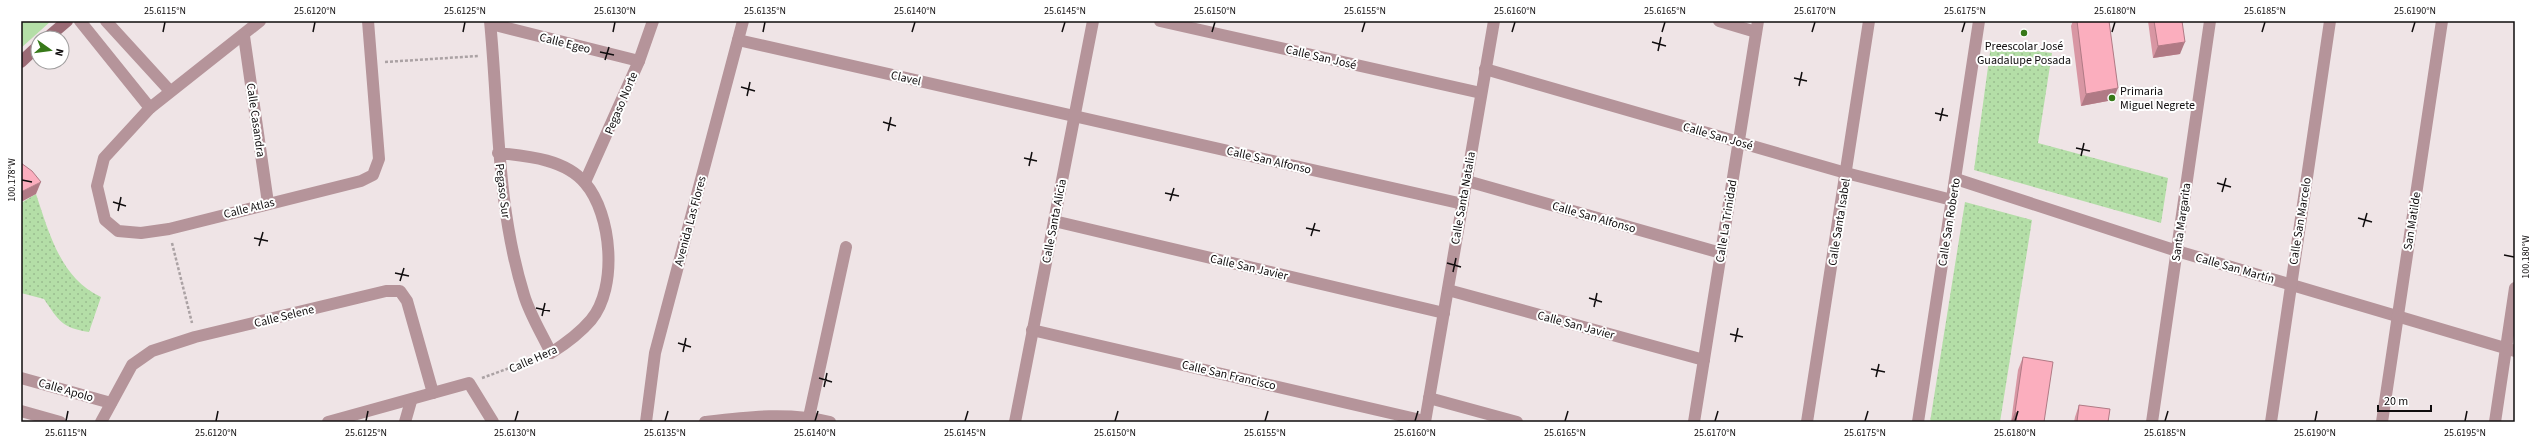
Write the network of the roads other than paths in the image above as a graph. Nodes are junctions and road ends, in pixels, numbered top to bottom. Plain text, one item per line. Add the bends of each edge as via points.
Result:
1 (67, 21) edge
2 (80, 21) edge
3 (106, 21) edge
4 (260, 21) edge
5 (368, 21) edge
6 (653, 21) edge
7 (743, 21) edge
8 (1093, 21) edge
9 (1160, 21) edge
10 (1494, 21) edge
11 (1720, 21) edge
12 (1869, 21) edge
13 (1979, 21) edge
14 (2210, 21) edge
15 (2330, 21) edge
16 (2442, 21) edge
17 (491, 23) edge
18 (1757, 26) edge
19 (56, 30) edge
20 (244, 36) junction
21 (738, 40) junction
22 (30, 54) edge
23 (639, 61) junction
24 (21, 62) edge
25 (1485, 69) junction
26 (170, 91) junction
27 (1481, 93) junction
28 (150, 108) junction
29 (1075, 116) junction
30 (1738, 142) junction
31 (498, 153) junction
32 (1846, 173) junction
33 (1956, 179) junction
34 (1466, 181) junction
35 (585, 182) junction
36 (1952, 200) junction
37 (268, 203) junction
38 (1462, 204) junction
39 (1054, 222) junction
40 (846, 247) dead end
41 (2177, 251) junction
42 (1721, 253) junction
43 (2290, 284) junction
44 (2515, 288) edge
45 (1448, 290) junction
46 (1444, 313) junction
47 (2398, 315) junction
48 (1032, 330) junction
49 (2510, 350) edge
50 (551, 353) joint
51 (1704, 360) junction
52 (21, 378) edge
53 (433, 393) junction
54 (1429, 398) junction
55 (410, 400) junction
56 (111, 403) junction
57 (21, 411) edge
58 (810, 417) junction
59 (771, 418) edge
60 (60, 422) edge
61 (101, 422) edge
62 (328, 422) edge
63 (405, 422) edge
64 (492, 422) edge
65 (646, 422) edge
66 (705, 422) edge
67 (830, 422) edge
68 (1015, 422) edge
69 (1425, 422) edge
70 (1517, 422) edge
71 (1694, 422) edge
72 (1806, 422) edge
73 (1918, 422) edge
74 (2152, 422) edge
75 (2271, 422) edge
76 (2382, 422) edge
77 (2495, 422) edge

1 - 19 street
2 - 28 street
3 - 26 street
4 - 20 street, Calle Atlas
5 - 37 street, Calle Atlas via 379,159 373,175 361,181
6 - 23 street, Pegaso Norte
7 - 21 street, Avenida Las Flores
8 - 29 street, Calle Santa Alicia
9 - 27 street, Calle San José
10 - 25 street, Calle Santa Natalia
11 - 18 street
12 - 32 street, Calle Santa Isabel
13 - 33 street, Calle San Roberto
14 - 41 street, Santa Margarita
15 - 43 street, Calle San Marcelo
16 - 47 street, San Matilde
17 - 23 street, Calle Egeo
17 - 31 street, Pegaso Sur
18 - 30 street, Calle La Trinidad
20 - 26 street, Calle Atlas
20 - 37 street, Calle Casandra
21 - 29 street, Clavel
21 - 65 street, Avenida Las Flores via 655,353
22 - 24 street
23 - 35 street, Pegaso Norte
25 - 27 street, Calle Santa Natalia
25 - 30 street, Calle San José
26 - 28 street, Calle Atlas
27 - 34 street, Calle Santa Natalia
28 - 37 street, Calle Atlas via 104,158 99,174 99,198 106,220 118,231 136,234 169,229
29 - 38 street, Calle San Alfonso
29 - 39 street, Calle Santa Alicia
30 - 32 street, Calle San José
30 - 42 street, Calle La Trinidad
31 - 35 street, Calle Hera via 547,161 563,167
31 - 50 street, Pegaso Sur via 511,245 524,296
32 - 36 street, Calle San José
32 - 72 street, Calle Santa Isabel
33 - 36 street, Calle San Roberto
33 - 41 street, Calle San Martín
34 - 38 street, Calle Santa Natalia
34 - 42 street, Calle San Alfonso
35 - 50 street, Calle Hera via 598,206 606,231 609,254 606,280 601,302 591,320 564,345
36 - 73 street, Calle San Roberto
38 - 45 street, Calle Santa Natalia
39 - 46 street, Calle San Javier
39 - 48 street, Calle Santa Alicia
40 - 58 street
41 - 43 street, Calle San Martín
41 - 74 street, Santa Margarita
42 - 51 street, Calle La Trinidad
43 - 47 street, Calle San Martín
43 - 75 street, Calle San Marcelo
44 - 49 street
45 - 46 street, Calle Santa Natalia
45 - 51 street, Calle San Javier
46 - 54 street, Calle Santa Natalia
47 - 49 street, Calle San Martín
47 - 76 street, San Matilde
48 - 68 street, Calle Santa Alicia
48 - 69 street, Calle San Francisco
49 - 77 street
51 - 71 street, Calle La Trinidad
52 - 56 street, Calle Apolo
53 - 55 street
53 - 56 street, Calle Selene via 407,301 400,291 386,291 195,337 152,351 132,365
53 - 64 street via 469,383
54 - 69 street, Calle Santa Natalia
54 - 70 street
55 - 62 street
55 - 63 street
56 - 61 street, Calle Selene
57 - 60 street
58 - 59 street
58 - 67 street
59 - 66 street

